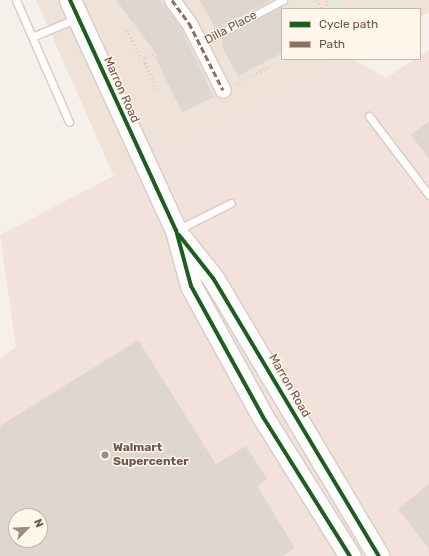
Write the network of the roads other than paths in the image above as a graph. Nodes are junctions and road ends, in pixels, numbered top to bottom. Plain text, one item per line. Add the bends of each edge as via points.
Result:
1 (16, 0) edge
2 (172, 0) edge
3 (283, 0) edge
4 (74, 9) edge
5 (32, 37) junction
6 (200, 44) junction
7 (228, 88) road end
8 (369, 116) dead end
9 (69, 122) dead end
10 (429, 195) edge
11 (231, 203) dead end
12 (176, 230) junction
13 (350, 556) edge
14 (379, 556) edge

1 - 5 lane
2 - 6 street
3 - 6 lane, Dilla Place
4 - 5 lane
4 - 12 street, Marron Road
5 - 9 lane
6 - 7 street
8 - 10 lane
11 - 12 lane
12 - 13 street, Marron Road via 191,286 263,417
12 - 14 street, Marron Road via 213,278

